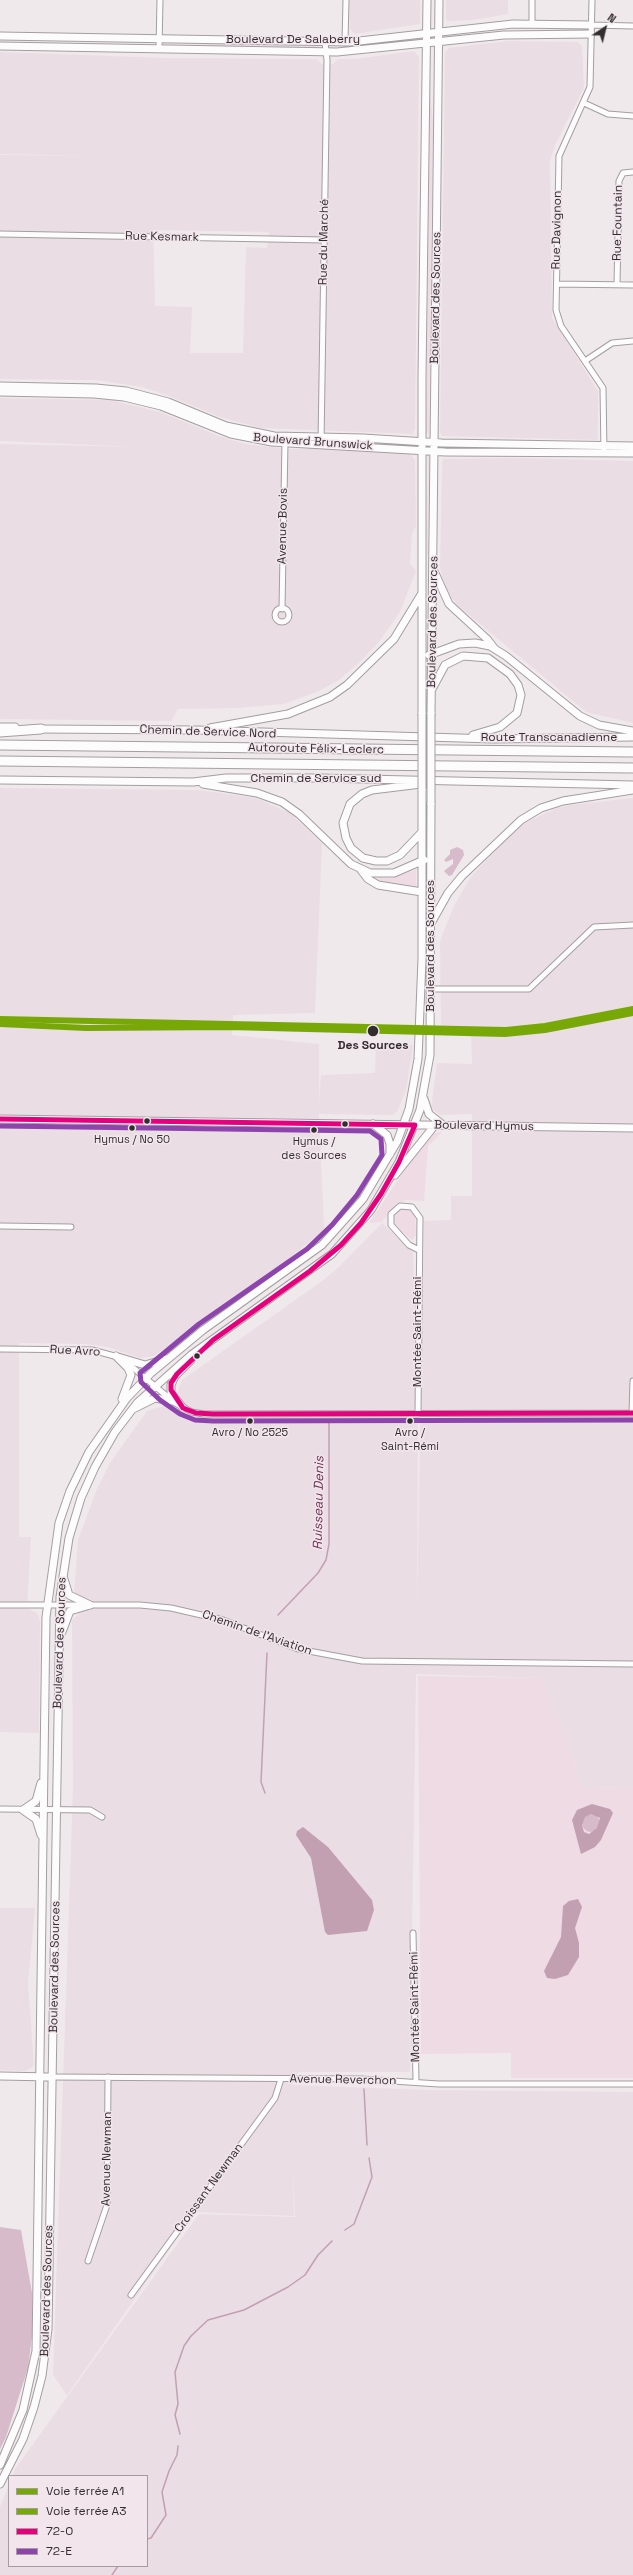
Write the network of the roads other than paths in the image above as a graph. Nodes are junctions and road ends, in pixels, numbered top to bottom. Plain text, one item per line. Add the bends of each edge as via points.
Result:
1 (160, 0) edge
2 (346, 0) edge
3 (427, 0) edge
4 (439, 0) edge
5 (532, 0) edge
6 (592, 0) edge
7 (532, 23) junction
8 (591, 25) junction
9 (492, 26) junction
10 (633, 26) edge
11 (439, 32) junction
12 (426, 33) junction
13 (591, 34) junction
14 (0, 36) edge
15 (493, 36) junction
16 (159, 39) junction
17 (324, 42) junction
18 (345, 42) junction
19 (438, 42) junction
20 (426, 43) junction
21 (0, 46) edge
22 (159, 49) junction
23 (324, 52) junction
24 (584, 103) junction
25 (633, 116) edge
26 (633, 172) edge
27 (0, 234) edge
28 (324, 240) junction
29 (557, 284) junction
30 (618, 285) junction
31 (633, 285) edge
32 (633, 341) edge
33 (585, 361) junction
34 (0, 386) edge
35 (0, 392) edge
36 (321, 440) junction
37 (285, 442) junction
38 (434, 442) junction
39 (422, 446) junction
40 (633, 446) edge
41 (604, 449) junction
42 (434, 451) junction
43 (633, 453) edge
44 (433, 570) junction
45 (423, 593) junction
46 (282, 609) dead end
47 (494, 648) junction
48 (431, 654) junction
49 (422, 660) junction
50 (432, 689) junction
51 (0, 727) edge
52 (41, 729) junction
53 (196, 730) junction
54 (633, 731) edge
55 (0, 732) edge
56 (465, 737) junction
57 (633, 737) edge
58 (0, 745) edge
59 (633, 752) edge
60 (0, 761) edge
61 (633, 768) edge
62 (0, 780) edge
63 (193, 782) junction
64 (435, 782) junction
65 (633, 784) edge
66 (633, 790) edge
67 (421, 833) junction
68 (430, 855) junction
69 (422, 861) junction
70 (361, 870) junction
71 (422, 892) junction
72 (633, 925) edge
73 (430, 926) junction
74 (430, 990) junction
75 (424, 1096) junction
76 (0, 1118) edge
77 (372, 1124) junction
78 (405, 1124) junction
79 (415, 1124) junction
80 (434, 1125) junction
81 (444, 1125) junction
82 (633, 1128) edge
83 (390, 1157) junction
84 (386, 1186) junction
85 (0, 1226) edge
86 (71, 1227) dead end
87 (419, 1250) junction
88 (213, 1340) junction
89 (0, 1349) edge
90 (116, 1356) junction
91 (169, 1358) junction
92 (146, 1377) junction
93 (633, 1381) edge
94 (154, 1386) junction
95 (171, 1401) junction
96 (183, 1408) junction
97 (117, 1410) junction
98 (132, 1410) junction
99 (632, 1413) edge
100 (418, 1414) junction
101 (62, 1572) junction
102 (0, 1605) edge
103 (47, 1605) junction
104 (59, 1605) junction
105 (90, 1605) junction
106 (59, 1644) junction
107 (633, 1664) edge
108 (44, 1770) junction
109 (0, 1809) edge
110 (23, 1810) junction
111 (43, 1810) junction
112 (56, 1810) junction
113 (102, 1817) dead end
114 (44, 1844) junction
115 (413, 1933) dead end
116 (0, 2076) edge
117 (52, 2077) junction
118 (108, 2077) junction
119 (41, 2078) junction
120 (281, 2079) junction
121 (416, 2081) junction
122 (633, 2084) edge
123 (88, 2261) dead end
124 (131, 2295) dead end
125 (0, 2465) edge
126 (0, 2484) edge

1 - 16 street
2 - 18 street
3 - 12 main road, Boulevard des Sources
4 - 11 main road, Boulevard des Sources
5 - 7 street
6 - 8 street, Rue Davignon
7 - 8 main road, Boulevard De Salaberry
7 - 9 main road, Boulevard De Salaberry
8 - 10 street, Boulevard De Salaberry
8 - 13 street, Rue Davignon
9 - 11 main road, Boulevard De Salaberry
9 - 15 main road
11 - 12 main road, Boulevard De Salaberry
11 - 19 main road, Boulevard des Sources
12 - 18 main road, Boulevard De Salaberry
12 - 20 main road, Boulevard des Sources
13 - 15 main road, Boulevard De Salaberry
13 - 24 street, Rue Davignon via 590,84
14 - 16 main road, Boulevard De Salaberry
15 - 19 main road, Boulevard De Salaberry
16 - 17 main road, Boulevard De Salaberry
16 - 22 street
17 - 18 main road, Boulevard De Salaberry
17 - 23 street, Rue du Marché
19 - 20 main road, Boulevard De Salaberry
19 - 38 main road, Boulevard des Sources
20 - 23 main road, Boulevard De Salaberry
20 - 39 main road, Boulevard des Sources
21 - 22 main road, Boulevard De Salaberry
22 - 23 main road, Boulevard De Salaberry
23 - 28 street, Rue du Marché via 327,60
24 - 25 street via 608,114
24 - 29 street, Rue Davignon via 559,156
26 - 30 street, Rue Fountain via 623,173 619,181
27 - 28 street, Rue Kesmark
28 - 36 street, Rue du Marché
29 - 30 street
29 - 33 street, Rue Davignon via 558,320
30 - 31 street
32 - 33 street via 612,343
33 - 41 street, Rue Davignon via 603,390
34 - 36 main road, Boulevard Brunswick via 120,390 163,400 241,430
35 - 37 main road, Boulevard Brunswick via 124,397 161,406 237,436
36 - 37 main road, Boulevard Brunswick
36 - 39 main road, Boulevard Brunswick
37 - 46 street, Avenue Bovis
38 - 39 main road, Boulevard Brunswick
38 - 41 main road, Boulevard Brunswick
38 - 42 main road, Boulevard des Sources
39 - 42 main road, Boulevard Brunswick
39 - 45 main road, Boulevard des Sources
40 - 41 main road, Boulevard Brunswick
41 - 42 main road, Boulevard Brunswick
41 - 43 main road, Boulevard Brunswick
42 - 44 main road, Boulevard des Sources
44 - 47 main road via 449,604 488,639
44 - 48 main road, Boulevard des Sources
45 - 49 main road, Boulevard des Sources
45 - 53 main road via 394,639 347,685 330,697 288,714
47 - 48 main road via 464,643
47 - 54 main road via 580,716 599,725
48 - 49 main road
48 - 50 main road, Boulevard des Sources
49 - 67 main road, Boulevard des Sources, bridge
50 - 56 main road via 448,663 466,655 482,656 494,661 515,679 521,700 514,717 495,730
50 - 68 main road, Boulevard des Sources, bridge
51 - 52 main road, Chemin de Service Nord
52 - 53 main road, Chemin de Service Nord
52 - 55 highway
53 - 56 main road, Chemin de Service Nord via 336,736
56 - 57 main road, Route Transcanadienne
58 - 59 highway, Autoroute Félix-Leclerc
60 - 61 highway, Autoroute Félix-Leclerc
62 - 63 main road, Chemin de Service sud
63 - 64 main road, Chemin de Service sud via 226,778
63 - 70 main road via 257,793 282,802
64 - 65 main road, Chemin de Service sud
64 - 67 main road via 372,790 362,794 350,804 343,823 351,848 363,858 376,862 387,861 400,855
66 - 73 main road via 563,801 541,808 521,820 462,876 448,894
67 - 69 main road, Boulevard des Sources
68 - 69 main road
68 - 73 main road, Boulevard des Sources
69 - 70 main road via 389,874 373,874
69 - 71 main road, Boulevard des Sources
70 - 71 main road via 368,879 378,885
71 - 78 main road, Boulevard des Sources via 418,1059
72 - 74 street via 594,927 526,990
73 - 74 main road, Boulevard des Sources
74 - 75 main road, Boulevard des Sources via 431,1039
75 - 79 main road, Boulevard des Sources
75 - 81 main road via 429,1114
76 - 77 main road, Boulevard Hymus
77 - 78 main road, Boulevard Hymus
77 - 83 main road via 388,1138
78 - 79 main road, Boulevard Hymus
78 - 83 main road, Boulevard des Sources
79 - 80 main road, Boulevard Hymus
79 - 84 main road, Boulevard des Sources
80 - 81 main road, Boulevard Hymus
80 - 84 main road
81 - 82 main road, Boulevard Hymus
83 - 91 main road, Boulevard des Sources via 357,1207 322,1245 203,1330
84 - 88 main road, Boulevard des Sources via 361,1223 332,1254
85 - 86 street
87 - 87 street, Montée Saint-Rémi via 419,1214 409,1206 400,1206 391,1214 391,1224 409,1245
87 - 100 street, Montée Saint-Rémi
88 - 94 main road, Boulevard des Sources
88 - 96 main road via 173,1380 172,1393
89 - 90 street, Rue Avro via 92,1350
90 - 91 main road via 145,1365
90 - 92 street, Rue Avro
90 - 97 main road via 128,1368 131,1377
91 - 92 main road, Boulevard des Sources
92 - 94 street, Rue Avro
92 - 97 main road, Boulevard des Sources
93 - 99 street
94 - 95 street, Rue Avro
94 - 98 main road, Boulevard des Sources
95 - 96 street, Rue Avro
95 - 98 main road via 155,1398
96 - 100 street, Rue Avro via 208,1414
97 - 103 main road, Boulevard des Sources via 89,1452 68,1498 55,1544
98 - 101 main road, Boulevard des Sources via 110,1440 86,1487 71,1530
99 - 100 street, Rue Avro
101 - 104 main road, Boulevard des Sources
101 - 105 main road via 69,1596
102 - 103 street, Chemin de l'Aviation
103 - 104 street, Chemin de l'Aviation
103 - 108 main road, Boulevard des Sources
104 - 105 street, Chemin de l'Aviation
104 - 106 main road, Boulevard des Sources
105 - 106 main road via 74,1608 68,1613
105 - 107 street, Chemin de l'Aviation via 150,1606 192,1612 229,1622 298,1649 357,1661
106 - 112 main road, Boulevard des Sources
108 - 110 main road via 36,1801
108 - 111 main road, Boulevard des Sources
109 - 110 street
110 - 111 street
110 - 114 main road via 36,1819
111 - 112 street
111 - 114 main road, Boulevard des Sources
112 - 113 street via 90,1810
112 - 117 main road, Boulevard des Sources
114 - 119 main road, Boulevard des Sources
115 - 121 street, Montée Saint-Rémi
116 - 119 main road
117 - 118 street, Avenue Reverchon
117 - 119 main road
117 - 126 main road, Boulevard des Sources via 46,2349 30,2420
118 - 120 street, Avenue Reverchon
118 - 123 street, Avenue Newman via 107,2204
119 - 125 main road, Boulevard des Sources via 35,2360 23,2410
120 - 121 street, Avenue Reverchon
120 - 124 street, Croissant Newman via 273,2100
121 - 122 street, Avenue Reverchon via 439,2084

